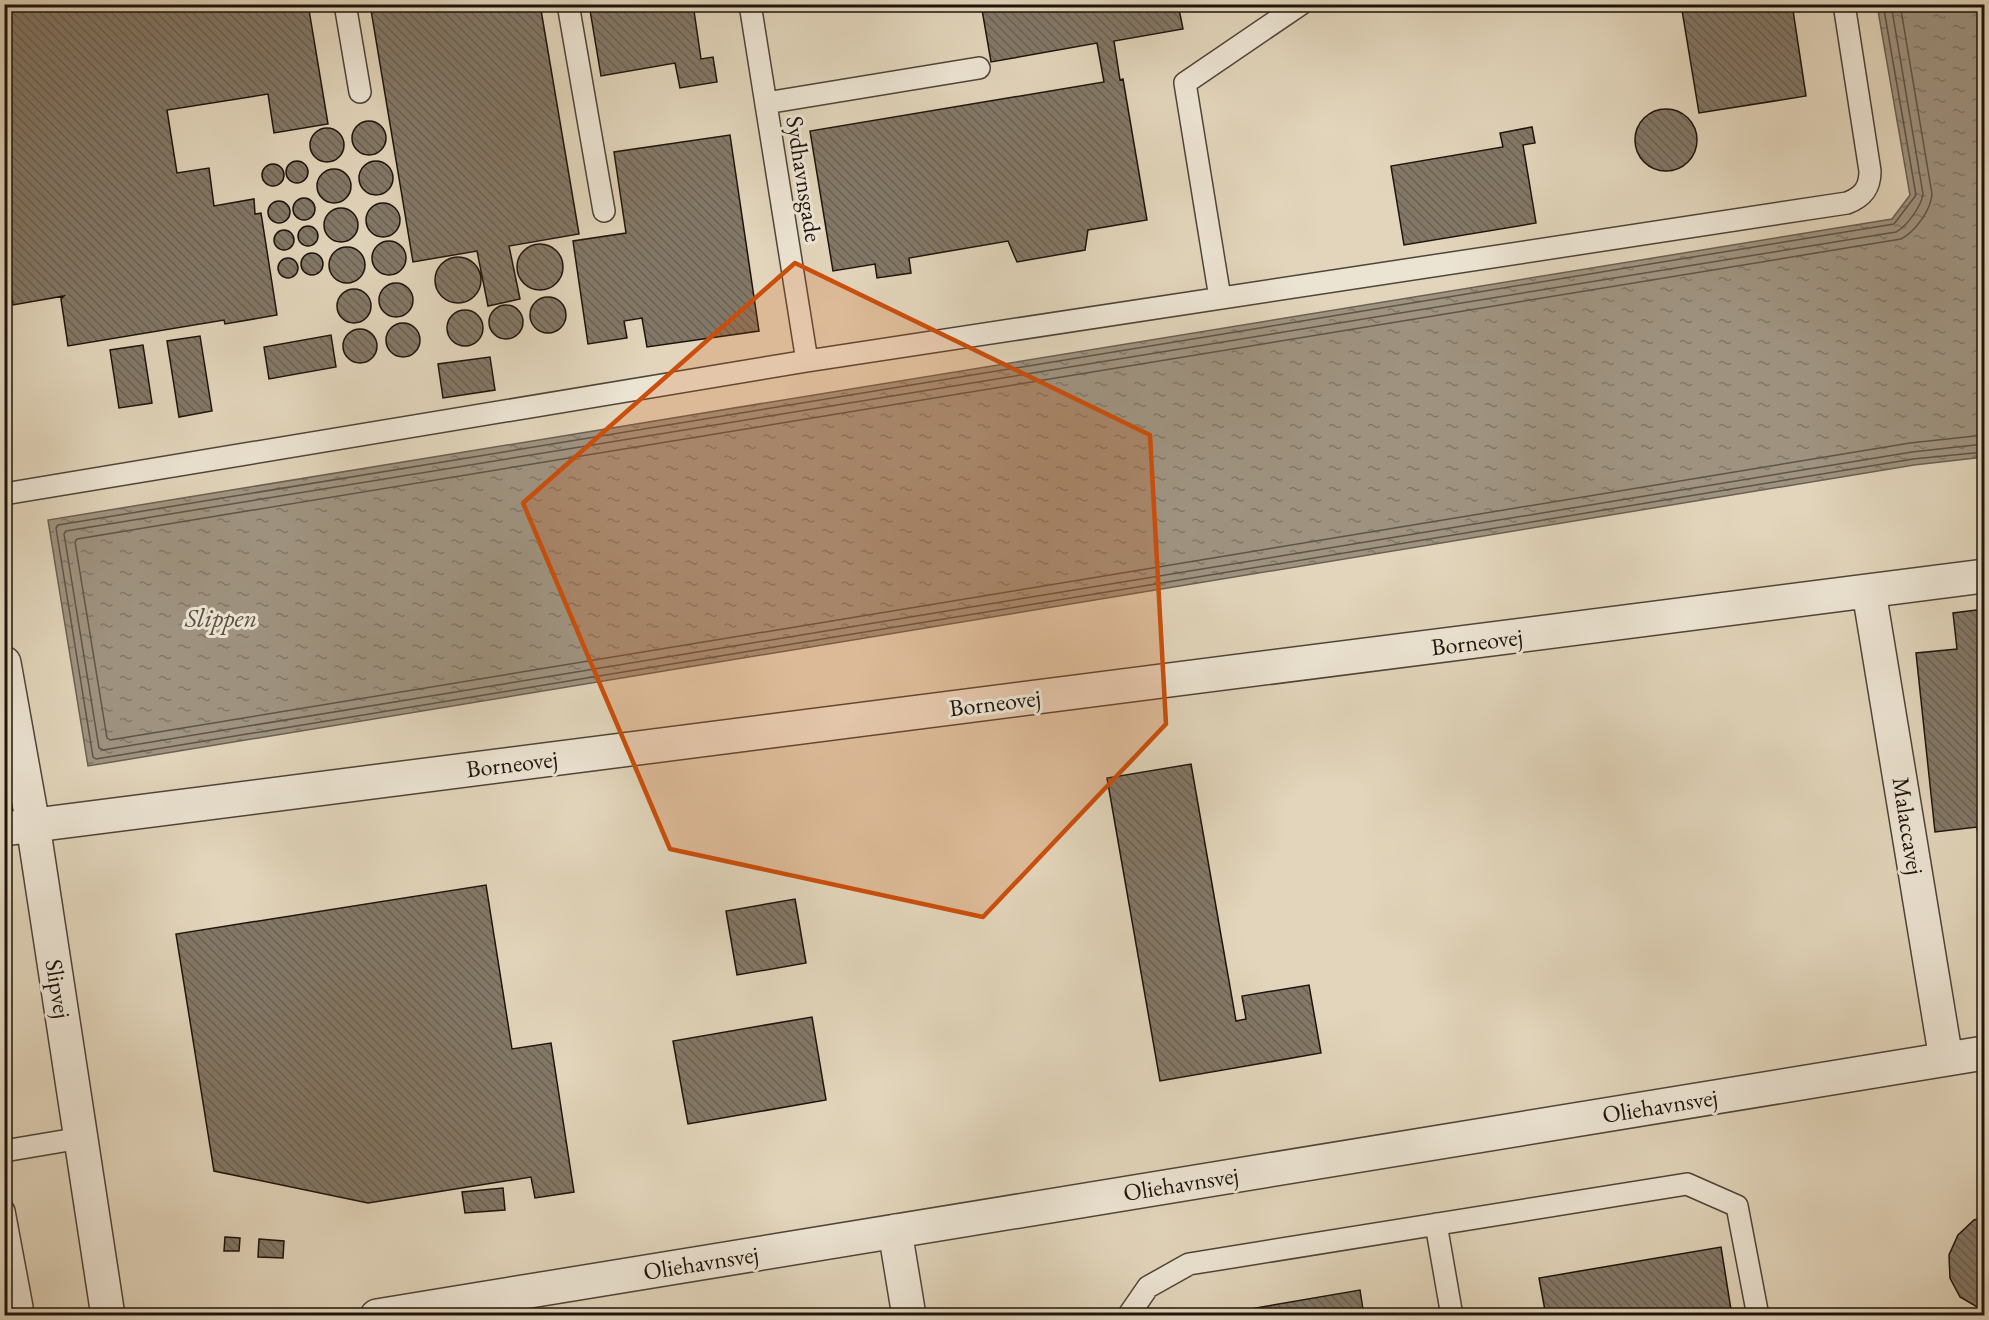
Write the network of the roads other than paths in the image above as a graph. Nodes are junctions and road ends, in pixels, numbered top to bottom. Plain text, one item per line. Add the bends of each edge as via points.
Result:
1 (345, 4) edge
2 (568, 4) edge
3 (750, 4) edge
4 (1300, 4) edge
5 (1844, 4) edge
6 (980, 68) dead end
7 (360, 92) dead end
8 (766, 103) junction
9 (604, 211) dead end
10 (1220, 298) junction
11 (807, 361) junction
12 (4, 494) edge
13 (1984, 576) edge
14 (1869, 592) junction
15 (4, 663) edge
16 (19, 827) edge
17 (1984, 1053) edge
18 (1946, 1059) junction
19 (81, 1138) junction
20 (4, 1151) edge
21 (4, 1211) edge
22 (1436, 1224) junction
23 (895, 1231) junction
24 (22, 1307) dead end
25 (108, 1316) edge
26 (377, 1316) edge
27 (909, 1316) edge
28 (1128, 1316) edge
29 (1452, 1316) edge
30 (1758, 1316) edge

1 - 7 lane
2 - 9 lane
3 - 8 lane, Sydhavnsgade
4 - 10 lane via 1185,84
5 - 10 lane via 1870,171 1870,182 1857,199
6 - 8 lane
8 - 11 lane, Sydhavnsgade
10 - 11 lane
11 - 12 lane
13 - 14 street, Borneovej
14 - 16 street, Borneovej
14 - 18 street, Malaccavej
15 - 16 street, Slipvej
16 - 19 street, Slipvej
17 - 18 street, Oliehavnsvej
18 - 23 street, Oliehavnsvej
19 - 20 lane
19 - 25 street, Slipvej
21 - 24 lane
22 - 28 lane via 1189,1264 1148,1287
22 - 29 lane
22 - 30 lane via 1687,1184 1737,1206
23 - 26 street, Oliehavnsvej
23 - 27 street

